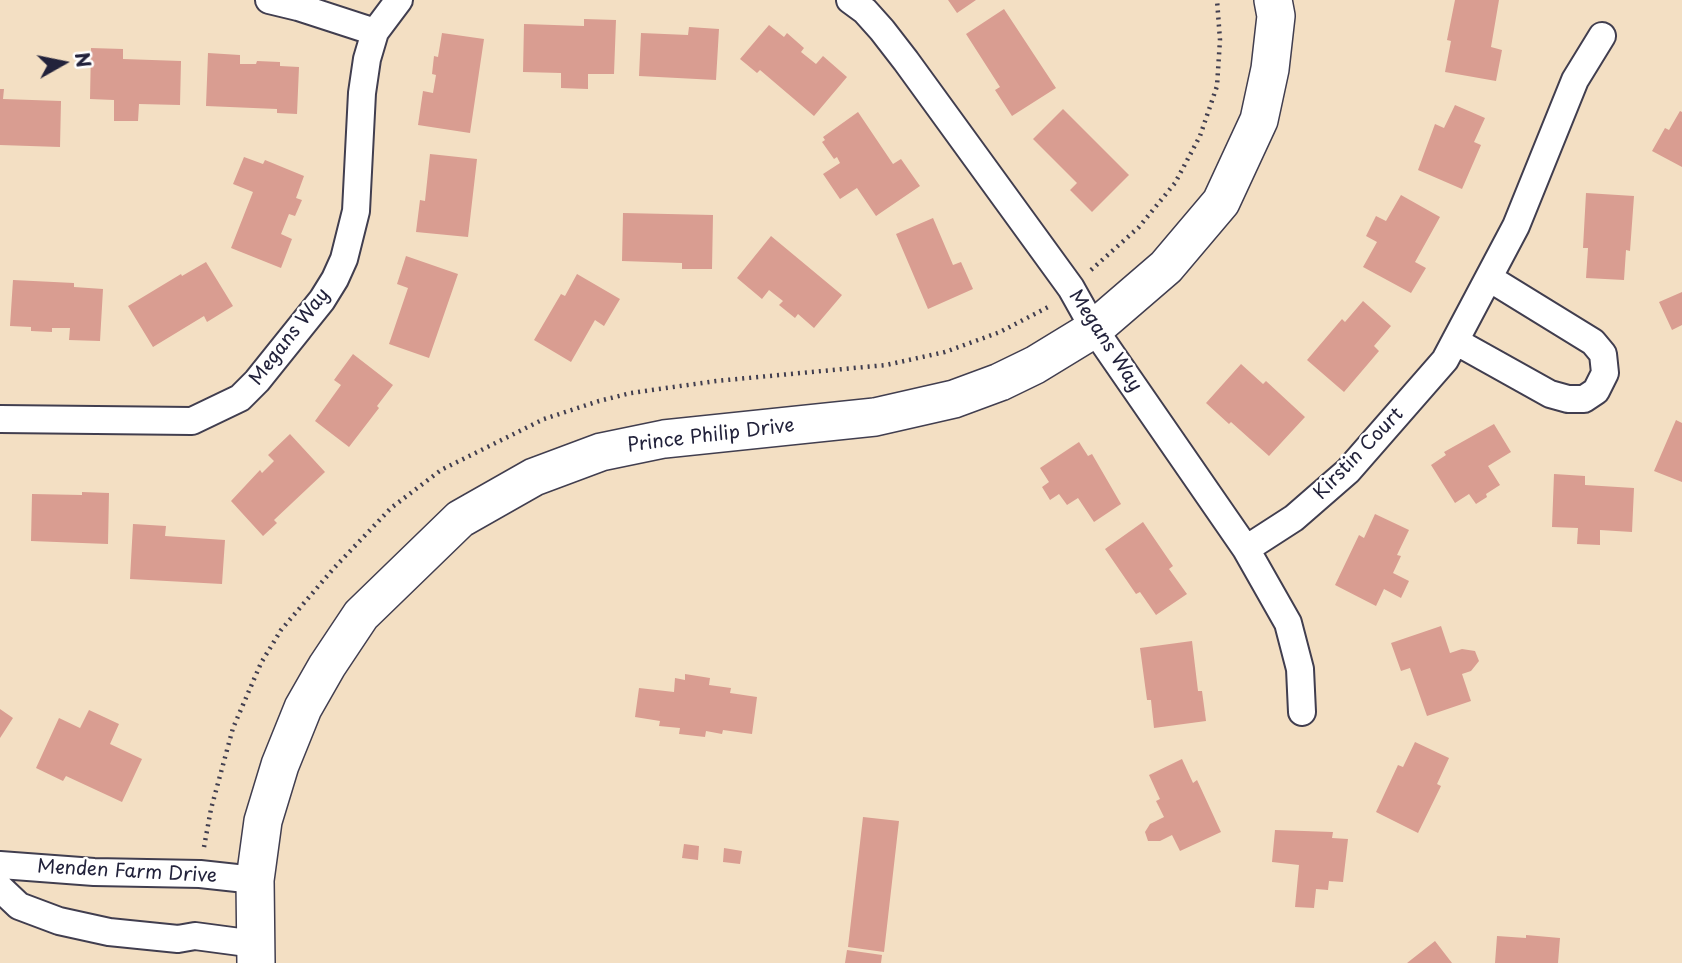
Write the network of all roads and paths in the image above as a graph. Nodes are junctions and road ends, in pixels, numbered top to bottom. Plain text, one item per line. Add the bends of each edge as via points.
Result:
1 (269, 0) edge
2 (399, 0) edge
3 (850, 0) edge
4 (1278, 5) edge
5 (375, 32) junction
6 (1602, 36) dead end
7 (1489, 278) junction
8 (1094, 329) junction
9 (1455, 341) junction
10 (0, 419) edge
11 (1246, 549) junction
12 (1301, 712) dead end
13 (0, 865) edge
14 (254, 880) junction
15 (0, 888) edge
16 (255, 954) edge

1 - 5 street
2 - 5 street, Megans Way
3 - 8 street, Megans Way via 906,61 1071,288
4 - 8 street, Prince Philip Drive via 1259,120 1221,202 1166,267
5 - 10 street, Megans Way via 362,93 356,211 344,259 321,300 257,381 240,398 192,421
6 - 7 street, Kirstin Court via 1575,80 1516,226
7 - 9 street, Kirstin Court
7 - 9 street via 1593,342 1603,354 1605,373 1596,391 1584,399 1550,394
8 - 11 street, Megans Way
8 - 14 street, Prince Philip Drive via 1000,382 954,399 875,417 664,439 601,452 534,477 460,519 361,615 321,676 280,765 263,821
9 - 11 street, Kirstin Court via 1445,360 1348,471 1294,518
11 - 12 street, Megans Way via 1288,623 1300,669
13 - 14 street, Menden Farm Drive via 200,873
14 - 16 street, Prince Philip Drive
15 - 16 street via 19,906 59,921 109,932 178,939 195,936

